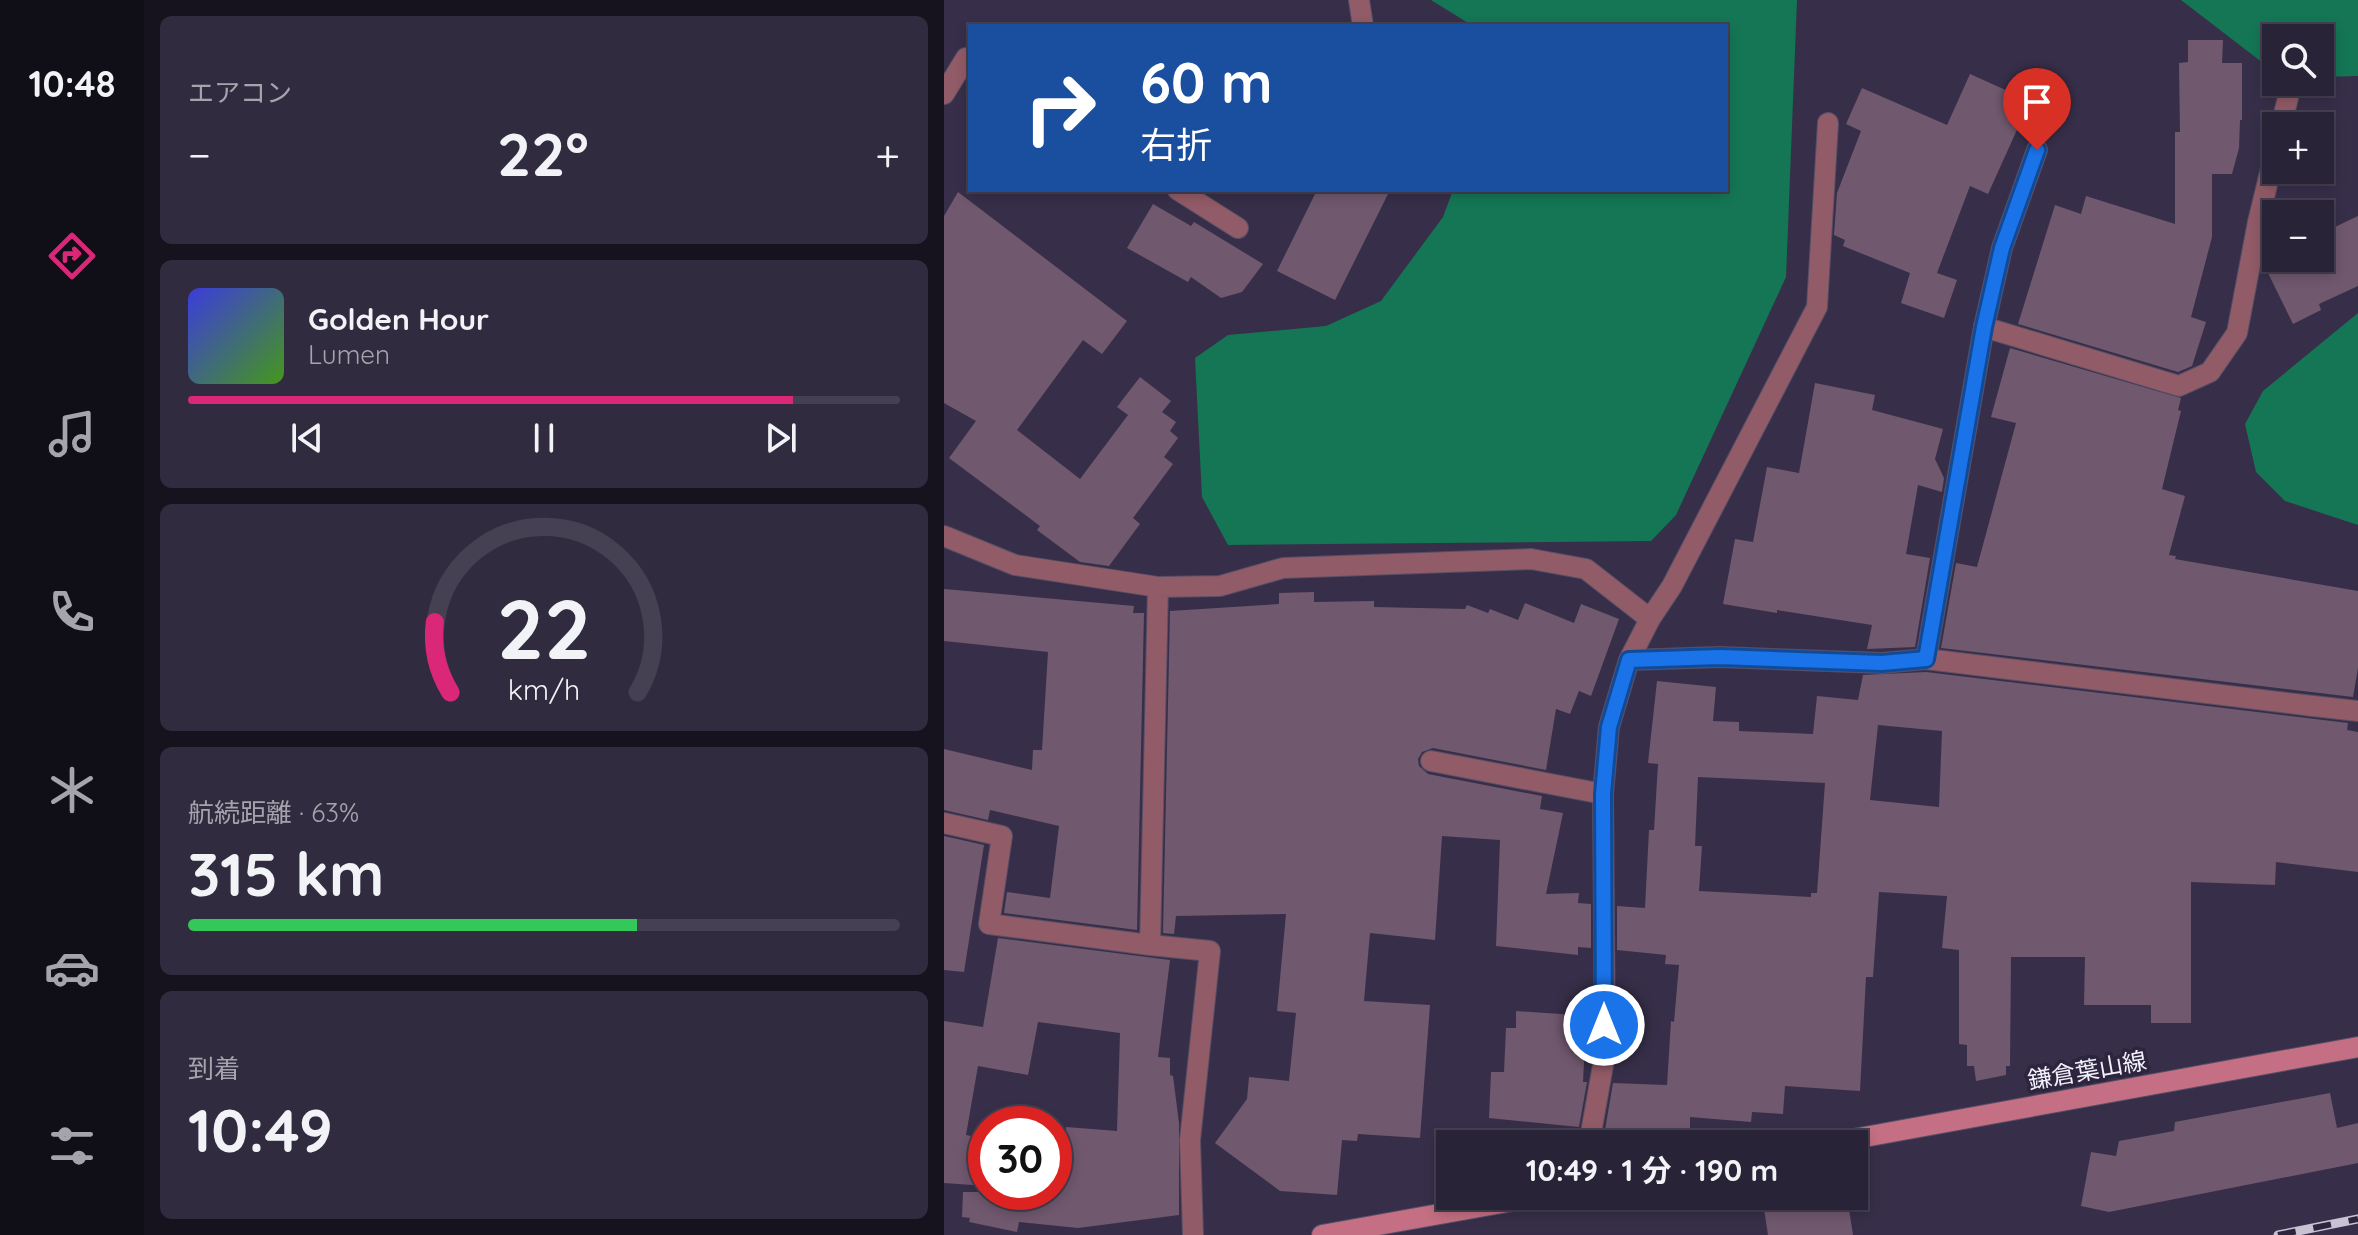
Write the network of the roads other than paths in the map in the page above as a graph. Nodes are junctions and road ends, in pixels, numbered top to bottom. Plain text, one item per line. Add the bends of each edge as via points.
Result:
1 (1359, 0) edge
2 (1363, 24) edge
3 (968, 60) edge
4 (944, 94) edge
5 (1828, 123) dead end
6 (2037, 150) dead end
7 (2267, 184) edge
8 (1181, 192) edge
9 (1238, 228) dead end
10 (1984, 327) junction
11 (944, 536) edge
12 (1158, 587) junction
13 (1650, 619) junction
14 (1926, 659) junction
15 (1629, 660) junction
16 (2358, 711) edge
17 (1431, 761) dead end
18 (1603, 794) junction
19 (944, 823) edge
20 (1150, 945) junction
21 (2358, 1047) edge
22 (1591, 1130) edge
23 (1868, 1136) edge
24 (1462, 1210) edge
25 (1193, 1235) edge
26 (1322, 1235) edge

1 - 2 street
3 - 4 street
5 - 13 street via 1817,307
6 - 10 street via 2002,248
7 - 10 street via 2237,333 2210,372 2179,386
8 - 9 street
10 - 14 street
11 - 12 street via 1015,565
12 - 13 street via 1220,586 1283,568 1531,559 1586,569
12 - 20 street
13 - 15 street
14 - 15 street
14 - 16 street
15 - 18 street via 1609,727
17 - 18 street
18 - 22 street via 1605,1054
19 - 20 street via 1002,836 989,924
20 - 25 street via 1210,951 1190,1140
21 - 23 main road, 鎌倉葉山線
24 - 26 main road

